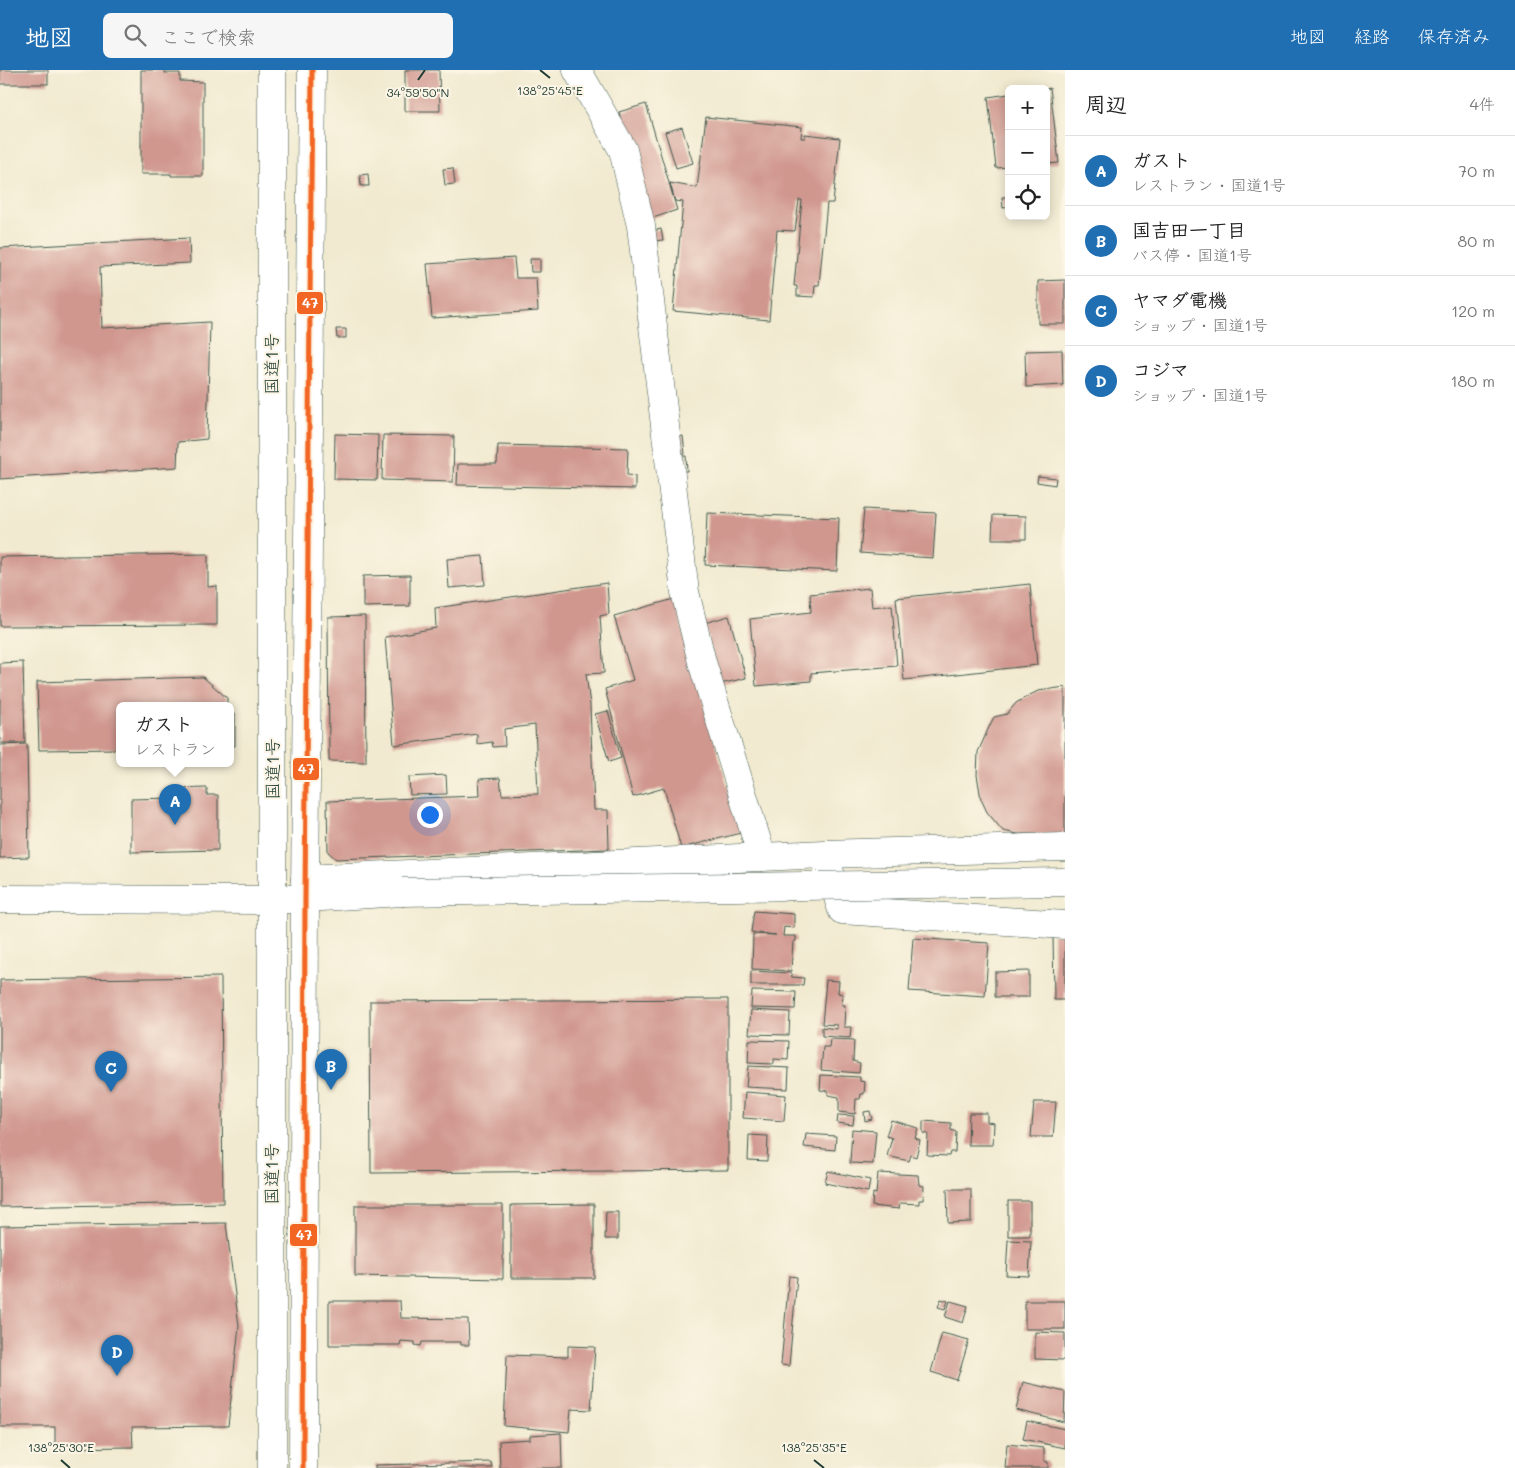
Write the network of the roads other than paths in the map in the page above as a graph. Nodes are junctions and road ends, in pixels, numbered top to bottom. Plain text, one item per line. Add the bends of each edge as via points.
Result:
1 (272, 70) edge
2 (312, 70) edge
3 (577, 70) edge
4 (1065, 846) edge
5 (824, 854) junction
6 (762, 857) junction
7 (1065, 882) edge
8 (305, 889) junction
9 (0, 899) edge
10 (273, 900) junction
11 (1065, 925) edge
12 (272, 1468) edge
13 (303, 1468) edge

1 - 10 main road, 国道1号
2 - 8 main road, 国道1号
3 - 6 main road via 623,150 639,216 685,592 702,662
4 - 5 main road
5 - 6 main road
5 - 11 main road via 842,910
6 - 8 main road
7 - 8 main road, bridge via 402,892
8 - 10 main road
8 - 13 main road, 国道1号
9 - 10 main road
10 - 12 main road, 国道1号

